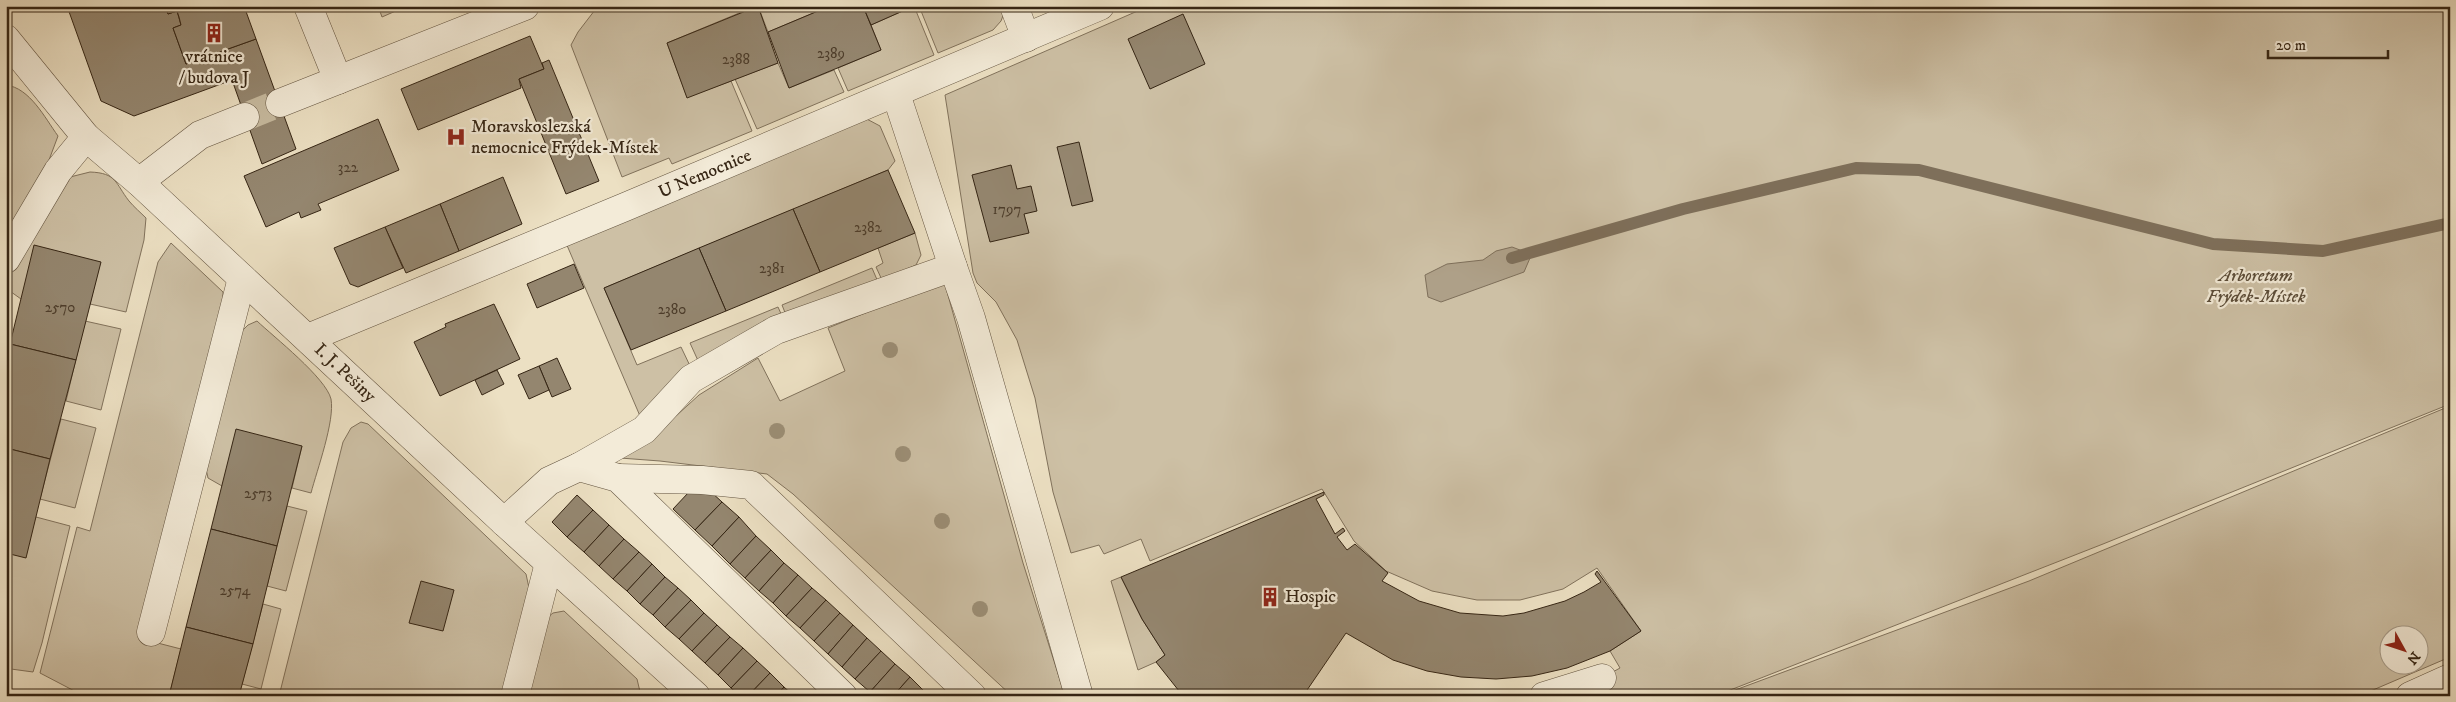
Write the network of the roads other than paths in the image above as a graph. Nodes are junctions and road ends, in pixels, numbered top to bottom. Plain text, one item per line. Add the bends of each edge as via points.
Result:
1 (308, 6) edge
2 (526, 6) edge
3 (1014, 6) edge
4 (1100, 6) edge
5 (486, 13) edge
6 (1026, 38) junction
7 (9, 47) edge
8 (338, 80) junction
9 (896, 94) junction
10 (280, 103) tunnel mouth
11 (245, 117) tunnel mouth
12 (86, 137) junction
13 (139, 182) junction
14 (6, 259) edge
15 (953, 267) junction
16 (242, 278) junction
17 (308, 338) junction
18 (580, 467) junction
19 (618, 478) junction
20 (504, 522) junction
21 (549, 563) junction
22 (151, 632) dead end
23 (1602, 678) dead end
24 (2450, 678) edge
25 (515, 696) edge
26 (696, 696) edge
27 (843, 696) edge
28 (972, 696) edge
29 (1079, 696) edge
30 (1544, 696) edge
31 (2410, 696) edge

1 - 8 street
2 - 5 street
3 - 6 street
4 - 6 street, U Nemocnice
5 - 8 street
6 - 9 street, U Nemocnice
7 - 12 street, I. J. Pešiny
8 - 10 street
9 - 15 street
9 - 17 street, U Nemocnice
11 - 13 street via 200,134
12 - 13 street, I. J. Pešiny
12 - 14 street via 58,171
13 - 16 street, I. J. Pešiny
15 - 18 street via 776,330 691,379 644,430
15 - 29 street via 971,318
16 - 17 street, I. J. Pešiny
16 - 22 street
17 - 20 street, I. J. Pešiny
18 - 19 street
18 - 20 street via 549,481
19 - 27 street
19 - 28 street via 751,485
20 - 21 street, I. J. Pešiny
21 - 25 street
21 - 26 street, I. J. Pešiny
23 - 30 street
24 - 31 street

